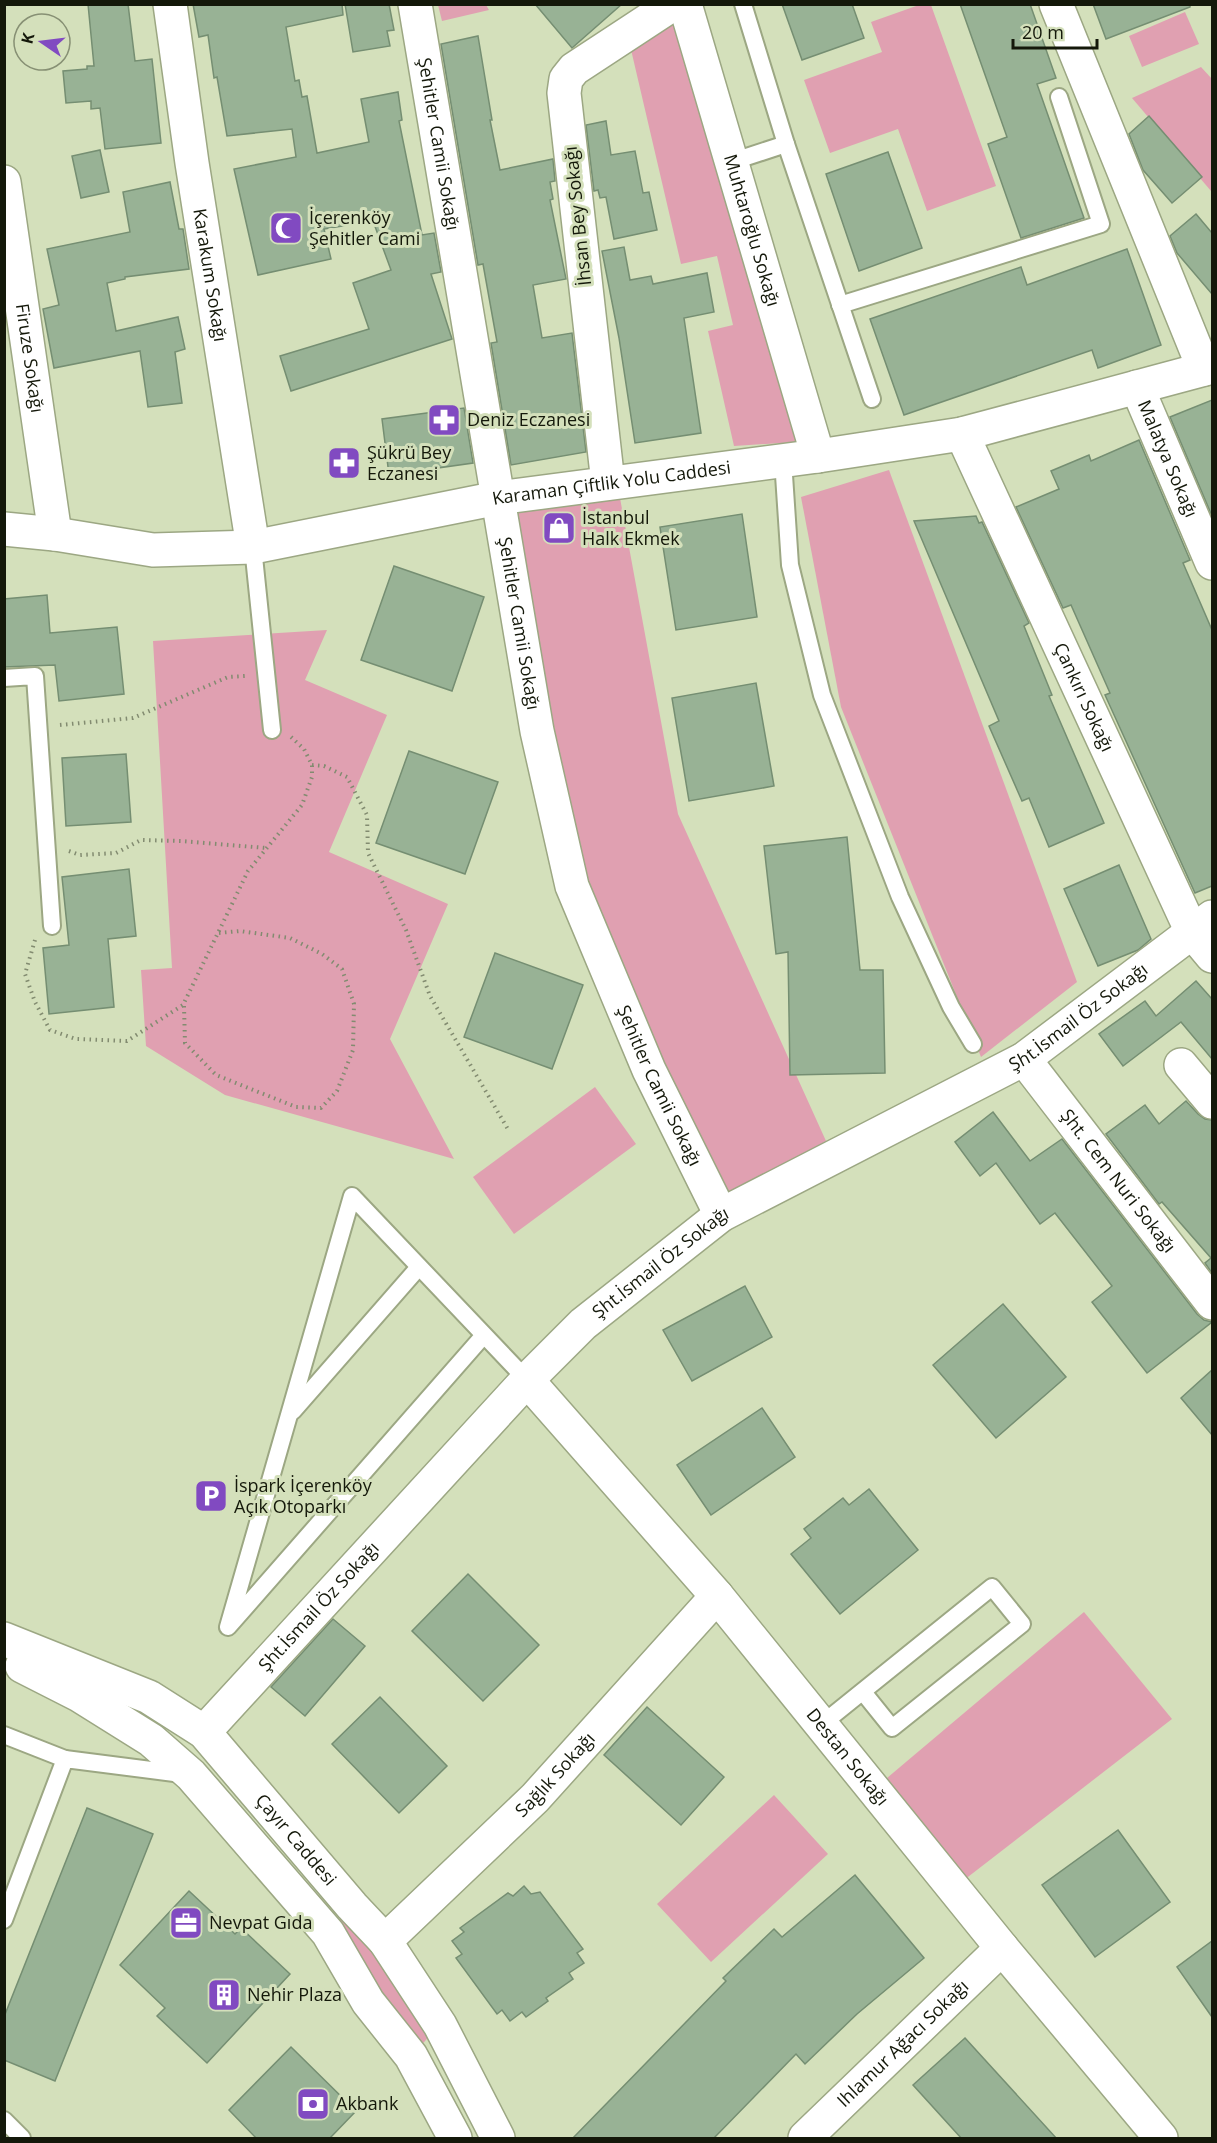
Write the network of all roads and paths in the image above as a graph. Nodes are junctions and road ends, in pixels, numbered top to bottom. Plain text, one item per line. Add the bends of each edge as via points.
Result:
1 (170, 4) edge
2 (415, 4) edge
3 (673, 4) edge
4 (685, 4) edge
5 (742, 4) edge
6 (1056, 4) edge
7 (1059, 97) dead end
8 (786, 144) junction
9 (731, 162) junction
10 (4, 182) edge
11 (840, 305) junction
12 (1210, 365) edge
13 (1137, 387) junction
14 (872, 399) dead end
15 (962, 434) junction
16 (818, 456) junction
17 (783, 460) junction
18 (608, 483) junction
19 (498, 498) junction
20 (4, 529) edge
21 (55, 534) junction
22 (253, 547) junction
23 (1212, 563) edge
24 (266, 675) junction
25 (4, 678) edge
26 (38, 727) junction
27 (272, 730) joint
28 (312, 765) junction
29 (46, 842) junction
30 (266, 848) junction
31 (52, 926) joint
32 (219, 933) junction
33 (1206, 935) edge
34 (183, 1005) junction
35 (973, 1044) dead end
36 (1024, 1059) junction
37 (1181, 1065) dead end
38 (1212, 1102) edge
39 (509, 1131) dead end
40 (722, 1215) junction
41 (419, 1267) junction
42 (1212, 1303) edge
43 (484, 1335) junction
44 (527, 1380) junction
45 (288, 1416) junction
46 (717, 1596) junction
47 (4, 1639) edge
48 (4, 1656) edge
49 (863, 1692) junction
50 (822, 1724) junction
51 (204, 1732) junction
52 (4, 1735) edge
53 (65, 1759) junction
54 (191, 1775) junction
55 (4, 1920) edge
56 (385, 1941) junction
57 (1002, 1948) junction
58 (4, 2120) edge
59 (22, 2139) edge
60 (455, 2139) edge
61 (498, 2139) edge
62 (804, 2139) edge
63 (1161, 2139) edge

1 - 22 street, Karakum Sokağı
2 - 19 street, Şehitler Camii Sokağı
3 - 18 street, İhsan Bey Sokağı via 574,69 566,79 565,105
4 - 9 street, Muhtaroğlu Sokağı
5 - 8 lane
6 - 12 street
7 - 11 lane via 1101,224
8 - 9 lane
8 - 11 lane
9 - 16 street, Muhtaroğlu Sokağı
10 - 21 street, Firuze Sokağı
11 - 14 lane
12 - 13 street, Karaman Çiftlik Yolu Caddesi
13 - 15 street, Karaman Çiftlik Yolu Caddesi
13 - 23 street, Malatya Sokağı
15 - 16 street, Karaman Çiftlik Yolu Caddesi
15 - 33 street, Çankırı Sokağı
16 - 17 street, Karaman Çiftlik Yolu Caddesi
17 - 18 street, Karaman Çiftlik Yolu Caddesi
17 - 35 lane via 790,565 822,695 900,897 951,1007
18 - 19 street, Karaman Çiftlik Yolu Caddesi
19 - 22 street, Karaman Çiftlik Yolu Caddesi
19 - 40 street, Şehitler Camii Sokağı via 537,731 572,886 649,1070
20 - 21 street, Karaman Çiftlik Yolu Caddesi
21 - 22 street, Karaman Çiftlik Yolu Caddesi via 153,550
22 - 24 lane
24 - 26 path via 228,677 132,718
24 - 27 lane
25 - 26 lane via 35,676
26 - 29 lane
27 - 28 path via 297,742
28 - 30 path via 302,805
28 - 39 path via 347,777 367,814 368,853 406,930 430,996
29 - 30 path via 80,855 116,853 141,840
29 - 31 lane
30 - 32 path via 248,871
31 - 34 path via 35,940 26,974 50,1030 76,1039 127,1041
32 - 34 path
32 - 34 path via 240,931 290,938 342,969 354,1004 353,1050 337,1091 321,1108 296,1107 216,1075 185,1043
33 - 36 street, Şht.İsmail Öz Sokağı
36 - 40 street, Şht.İsmail Öz Sokağı
36 - 42 street, Şht. Cem Nuri Sokağı
37 - 38 street
40 - 44 street, Şht.İsmail Öz Sokağı via 583,1323
41 - 43 lane
41 - 45 lane
41 - 45 lane via 352,1196
43 - 44 lane
43 - 45 lane via 228,1627
44 - 46 street, Destan Sokağı
44 - 51 street, Şht.İsmail Öz Sokağı
46 - 50 street, Destan Sokağı
46 - 56 street, Sağlık Sokağı via 535,1798
47 - 51 street, Çayır Caddesi via 149,1697
48 - 54 street, Çayır Caddesi via 79,1695 151,1740
49 - 49 lane via 992,1587 1022,1624 892,1728
49 - 50 lane
50 - 57 street, Destan Sokağı
51 - 56 street, Çayır Caddesi
52 - 53 lane
53 - 54 lane
53 - 55 lane
54 - 60 street, Çayır Caddesi via 328,1933 368,2002 411,2056
56 - 61 street, Çayır Caddesi via 440,2025
57 - 62 street, Ihlamur Ağacı Sokağı
57 - 63 street, Destan Sokağı
58 - 59 lane

